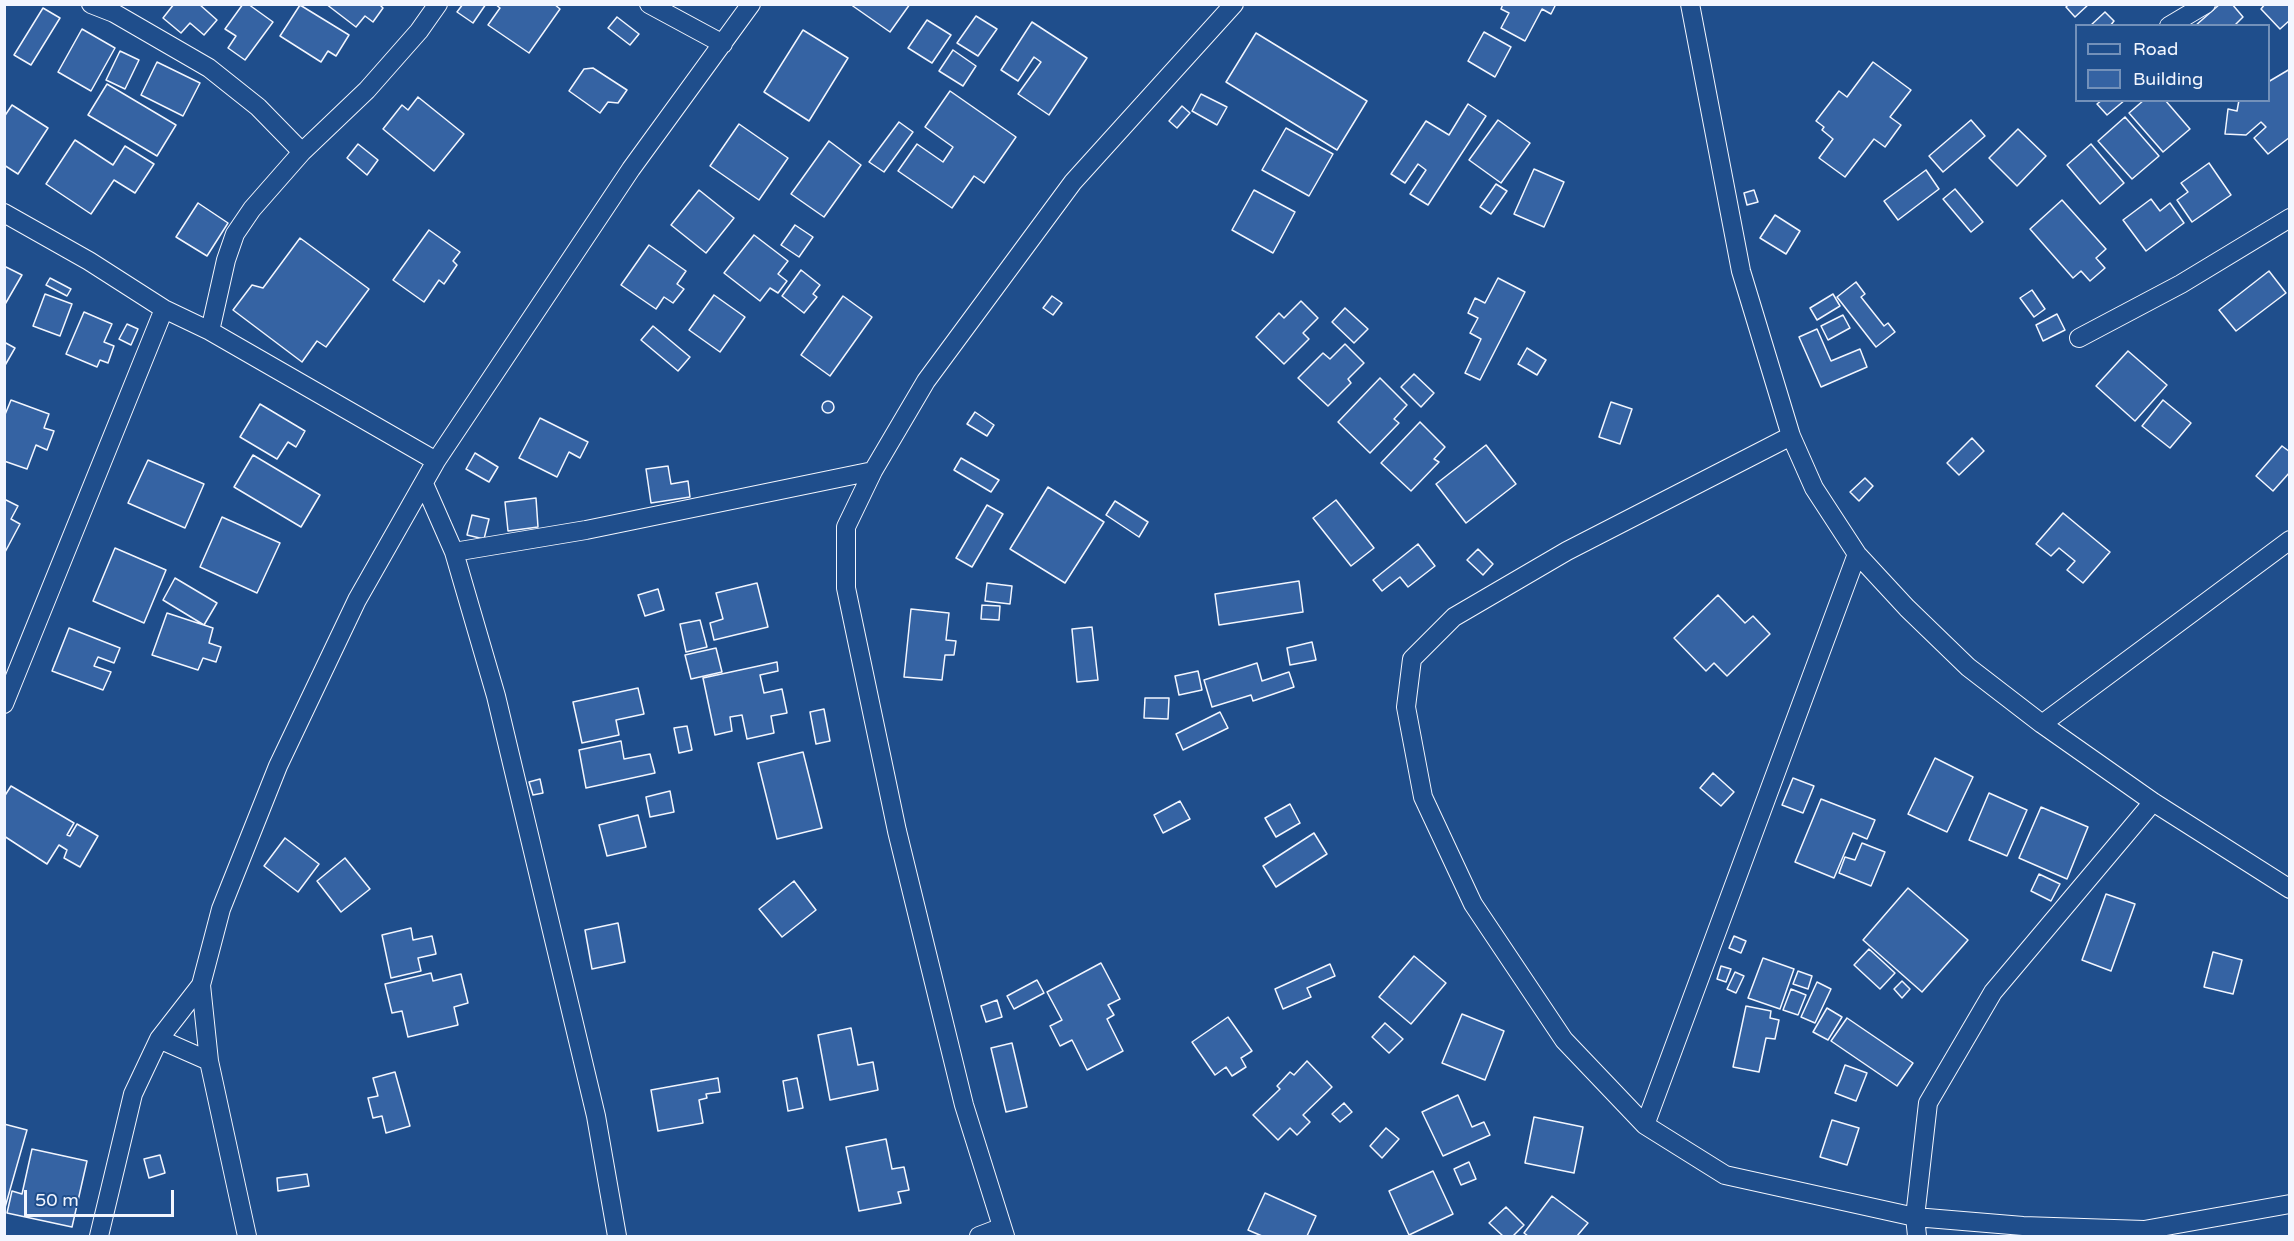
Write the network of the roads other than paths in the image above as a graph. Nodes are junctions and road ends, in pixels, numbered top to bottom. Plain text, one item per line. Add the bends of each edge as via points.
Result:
1 (91, 4) edge
2 (438, 4) edge
3 (649, 4) edge
4 (751, 4) edge
5 (1234, 4) edge
6 (1690, 4) edge
7 (2206, 4) edge
8 (117, 9) edge
9 (2172, 24) edge
10 (723, 44) junction
11 (302, 152) junction
12 (4, 213) edge
13 (2289, 218) edge
14 (164, 309) junction
15 (210, 332) junction
16 (2079, 338) dead end
17 (1791, 436) junction
18 (436, 461) junction
19 (873, 471) junction
20 (425, 486) junction
21 (2289, 540) edge
22 (454, 552) junction
23 (1857, 554) junction
24 (4, 704) edge
25 (2042, 724) junction
26 (2153, 802) junction
27 (2289, 889) edge
28 (201, 985) junction
29 (159, 1039) junction
30 (209, 1061) junction
31 (1645, 1125) junction
32 (2289, 1204) edge
33 (1915, 1217) junction
34 (1003, 1232) edge
35 (99, 1236) edge
36 (247, 1236) edge
37 (617, 1236) edge
38 (979, 1236) edge
39 (1917, 1236) edge

1 - 8 street
2 - 11 street via 367,90
3 - 10 street
4 - 10 street
5 - 19 street via 1073,182 926,381
6 - 17 street via 1741,271
7 - 9 street
8 - 11 street via 225,79
10 - 18 street via 624,178
11 - 15 street via 235,234
12 - 14 street
13 - 16 street via 2181,284
14 - 15 street
14 - 24 street
15 - 18 street
17 - 23 street via 1814,488
17 - 31 street via 1567,551 1454,617 1412,659 1406,706 1423,797 1473,904 1564,1040
18 - 20 street
19 - 22 street via 586,531
19 - 34 street via 846,527 846,588 900,842 963,1106
20 - 22 street
20 - 28 street via 357,600 278,766 221,909
21 - 25 street
22 - 37 street via 496,696 585,1071
23 - 25 street via 1968,668
23 - 31 street
25 - 26 street
26 - 27 street
26 - 33 street via 1993,992 1928,1103
28 - 29 street
28 - 30 street
29 - 30 street
29 - 35 street via 133,1094
30 - 36 street
31 - 33 street via 1725,1175
32 - 33 street via 2144,1230
33 - 39 street
34 - 38 street

